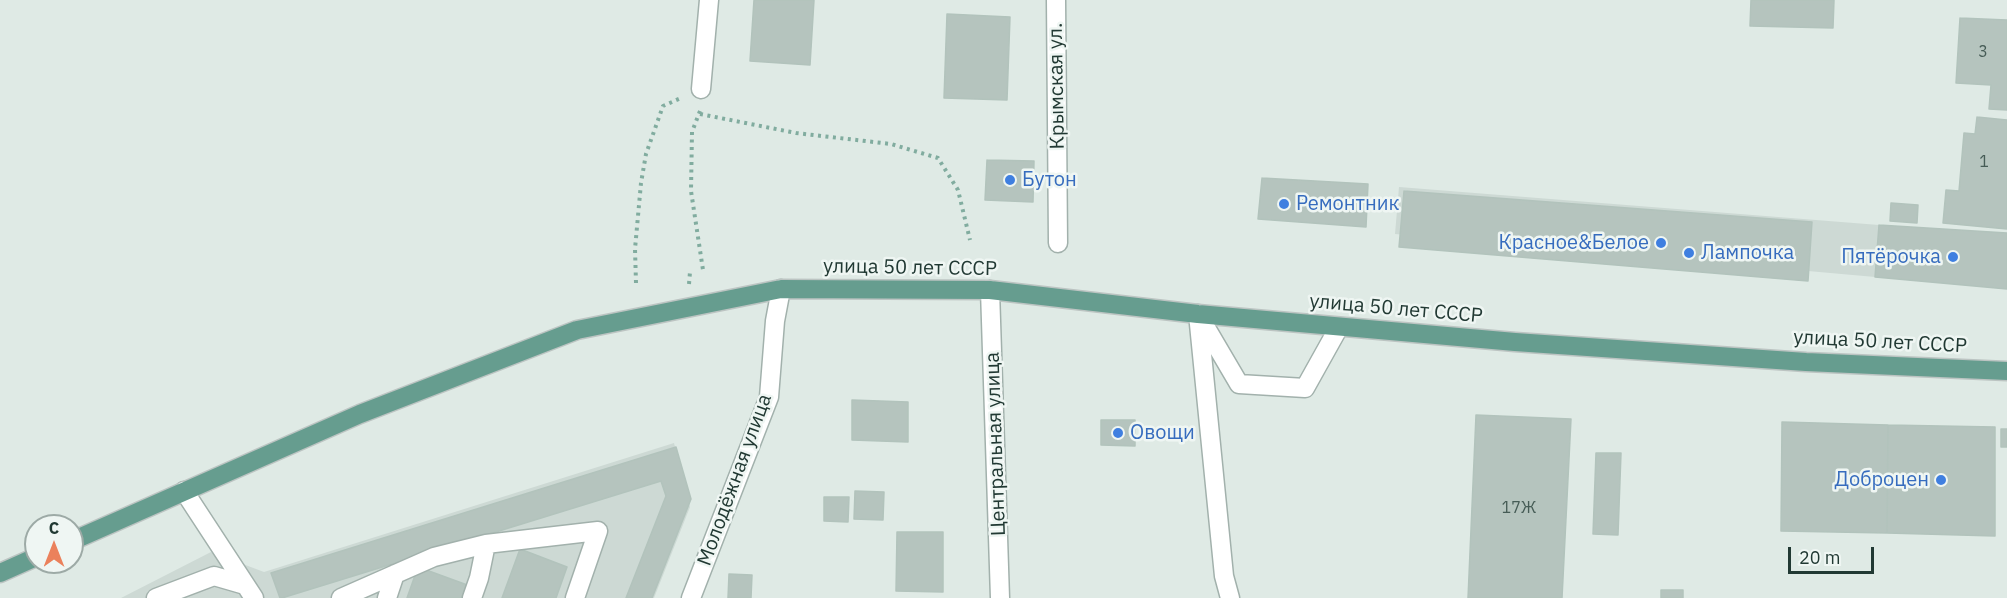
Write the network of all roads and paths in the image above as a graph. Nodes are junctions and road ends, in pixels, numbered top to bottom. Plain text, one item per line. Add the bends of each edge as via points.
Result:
1 (710, 0) edge
2 (1056, 0) edge
3 (701, 89) junction
4 (700, 114) junction
5 (970, 240) dead end
6 (1058, 243) dead end
7 (703, 270) dead end
8 (636, 283) dead end
9 (781, 289) junction
10 (990, 290) junction
11 (1198, 314) junction
12 (1339, 327) junction
13 (2007, 371) edge
14 (184, 491) junction
15 (84, 536) edge
16 (486, 544) junction
17 (24, 562) edge
18 (0, 573) edge
19 (395, 574) junction
20 (249, 592) edge
21 (177, 593) edge
22 (156, 598) edge
23 (341, 598) edge
24 (387, 598) edge
25 (472, 598) edge
26 (575, 598) edge
27 (691, 598) edge
28 (1000, 598) edge
29 (1230, 598) edge

1 - 3 street
2 - 6 street, Крымская ул.
3 - 4 path
3 - 8 path via 663,106 646,154 634,249
4 - 5 path via 796,133 891,144 938,158 958,190
4 - 7 path via 692,132 692,191
9 - 10 main road, улица 50 лет СССР
9 - 14 main road, улица 50 лет СССР via 577,330 360,414
9 - 27 street, Молодёжная улица via 769,397
10 - 11 main road, улица 50 лет СССР
10 - 28 street, Центральная улица
11 - 12 main road, улица 50 лет СССР
11 - 12 street via 1239,384 1305,388
11 - 29 street via 1224,576
12 - 13 main road, улица 50 лет СССР via 1794,361
14 - 15 main road, улица 50 лет СССР
14 - 20 street
16 - 19 street via 434,557
16 - 25 street
16 - 26 street via 598,531
17 - 18 main road
19 - 23 street
19 - 24 street
20 - 21 street via 214,576
21 - 22 street

